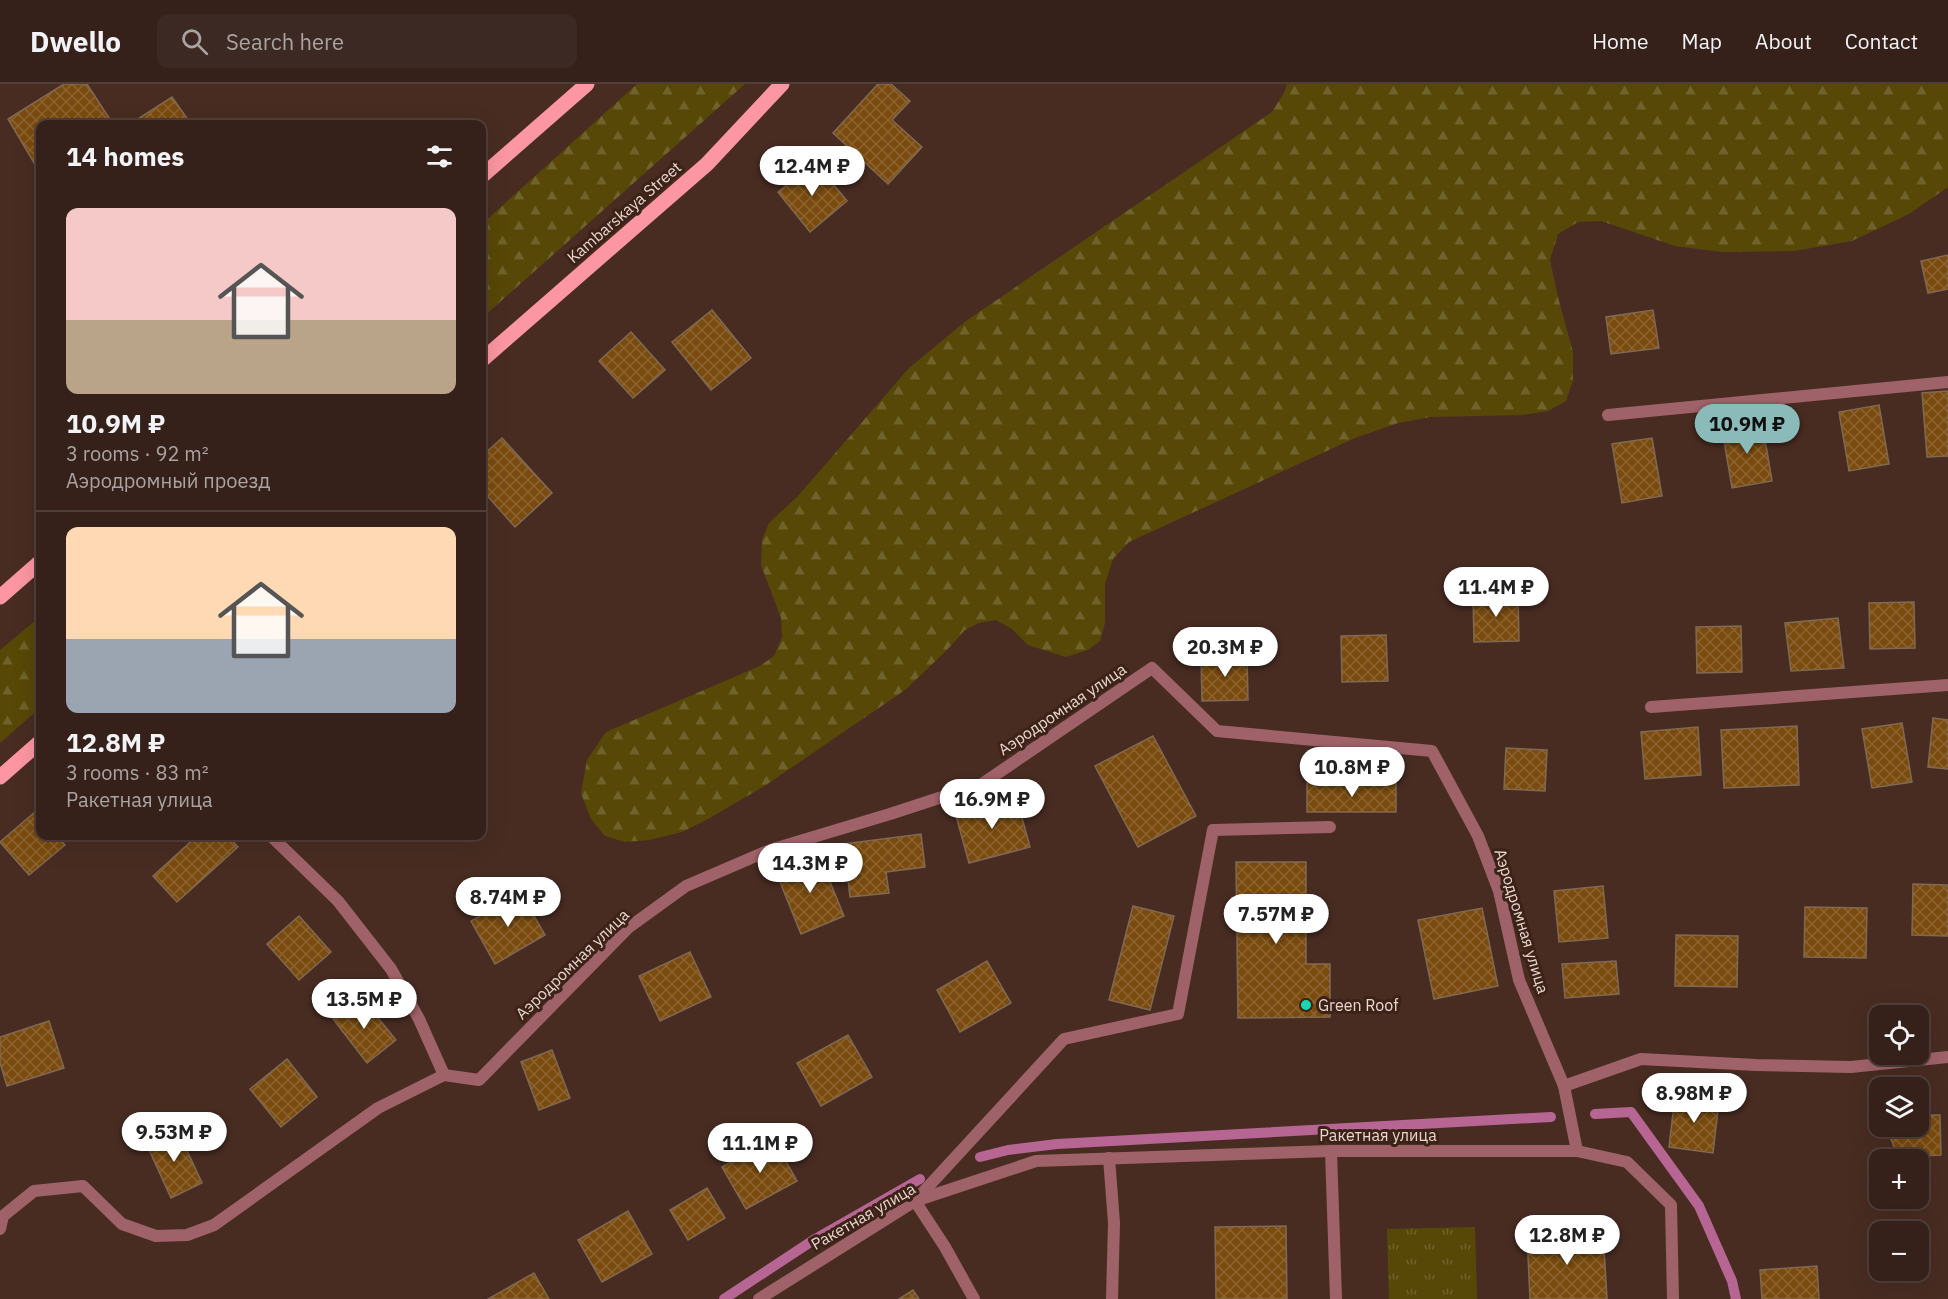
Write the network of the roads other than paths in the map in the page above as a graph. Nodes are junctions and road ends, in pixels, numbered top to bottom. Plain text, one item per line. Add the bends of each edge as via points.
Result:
1 (587, 84) edge
2 (782, 84) edge
3 (486, 172) edge
4 (486, 357) edge
5 (1948, 381) edge
6 (1608, 415) dead end
7 (36, 566) edge
8 (0, 597) edge
9 (1948, 685) edge
10 (1651, 707) dead end
11 (36, 746) edge
12 (0, 777) edge
13 (1330, 827) dead end
14 (275, 840) edge
15 (1948, 1057) edge
16 (444, 1075) junction
17 (1564, 1086) junction
18 (1331, 1151) junction
19 (1577, 1151) junction
20 (1109, 1158) junction
21 (915, 1202) junction
22 (0, 1229) edge
23 (759, 1299) edge
24 (974, 1299) edge
25 (1112, 1299) edge
26 (1336, 1299) edge
27 (1673, 1299) edge

1 - 3 main road
2 - 4 main road, Kambarskaya Street via 707,164
5 - 6 street
7 - 8 main road
9 - 10 street
11 - 12 main road
13 - 21 street via 1213,830 1178,1014 1064,1039
14 - 16 street via 338,901 391,969
15 - 17 street via 1851,1067 1641,1059
16 - 17 street, Аэродромная улица via 478,1080 628,928 686,886 770,850 982,784 1152,669 1217,731 1432,752 1478,836 1499,891 1519,980
16 - 22 street via 378,1108 214,1226 187,1235 156,1236 122,1224 83,1186 34,1191 3,1216
17 - 19 street
18 - 19 street, Ракетная улица
18 - 20 street, Ракетная улица
18 - 26 street
19 - 27 street, Ракетная улица via 1627,1162 1671,1205
20 - 21 street, Ракетная улица via 1036,1161
20 - 25 street via 1114,1223
21 - 23 street, Ракетная улица
21 - 24 street

